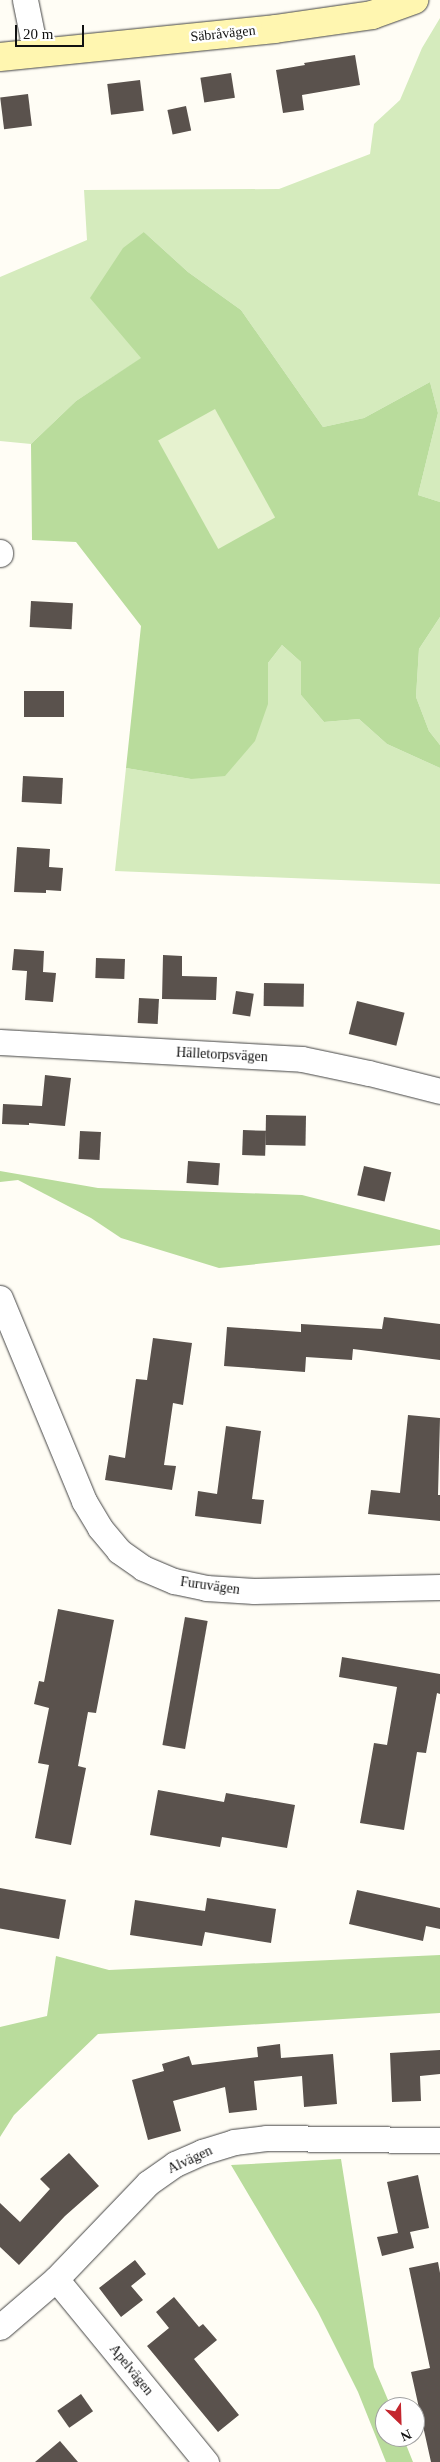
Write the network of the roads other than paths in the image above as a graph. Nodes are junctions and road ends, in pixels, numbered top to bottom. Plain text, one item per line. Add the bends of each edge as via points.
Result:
1 (26, 0) edge
2 (414, 0) edge
3 (36, 54) junction
4 (0, 57) edge
5 (0, 1042) edge
6 (440, 1091) edge
7 (0, 1298) edge
8 (440, 1587) edge
9 (440, 2140) edge
10 (56, 2279) junction
11 (0, 2327) edge
12 (206, 2462) edge

1 - 3 street
2 - 3 main road, Säbråvägen via 372,15 284,28
3 - 4 main road, Säbråvägen
5 - 6 street, Hälletorpsvägen via 302,1059
7 - 8 street, Furuvägen via 84,1500 100,1528 119,1550 143,1568 174,1581 206,1588 254,1592
9 - 10 street, Alvägen via 266,2138 234,2142 202,2152 175,2164 148,2183
10 - 11 street, Alvägen
10 - 12 street, Apelvägen

